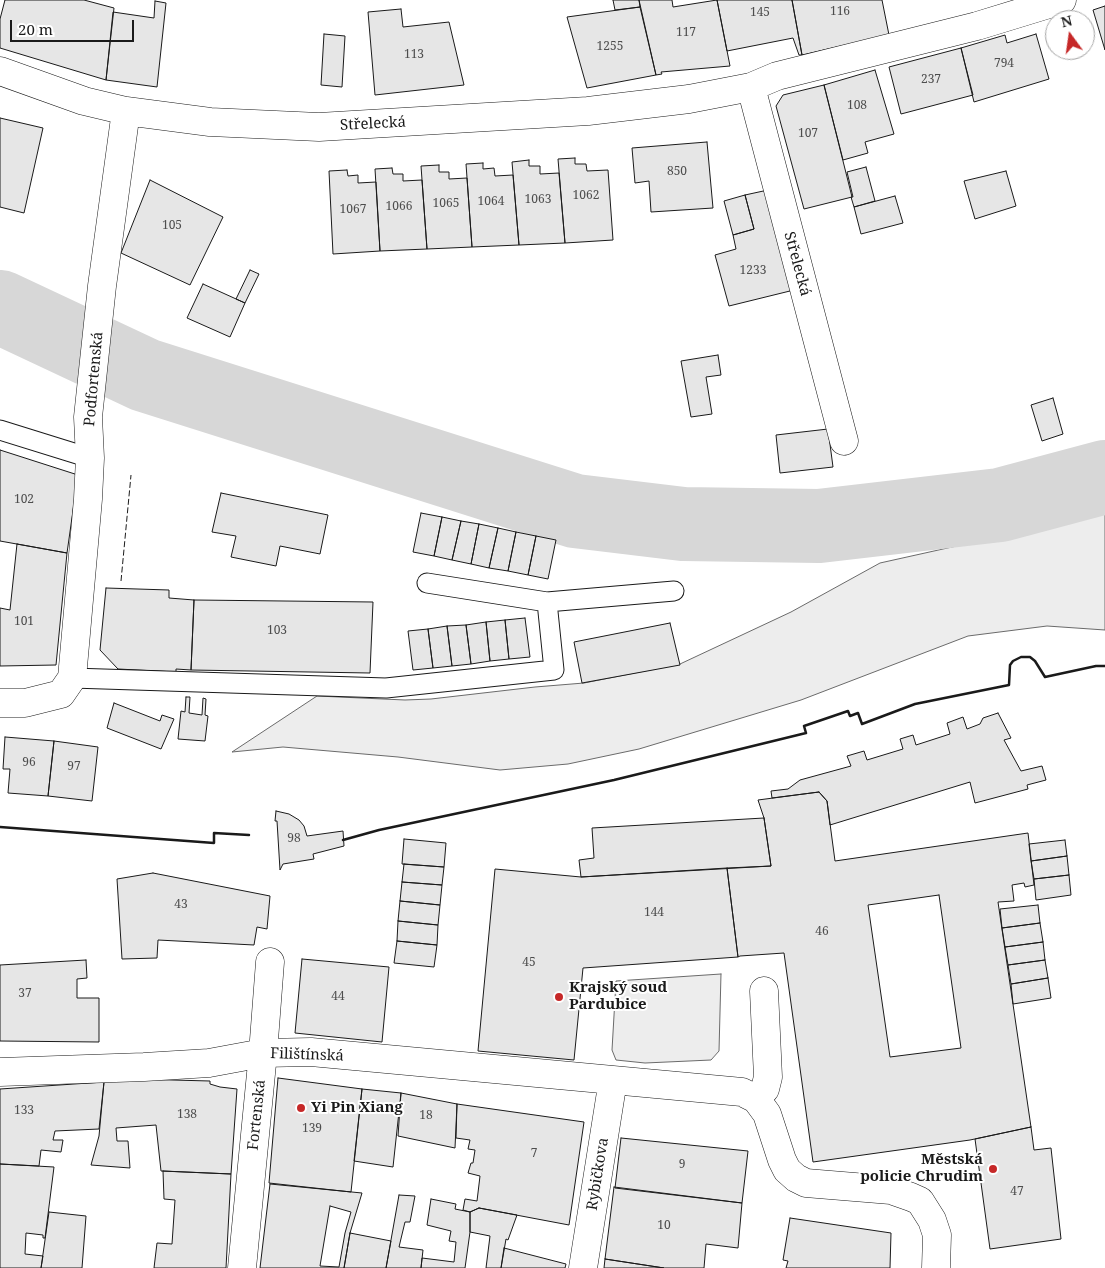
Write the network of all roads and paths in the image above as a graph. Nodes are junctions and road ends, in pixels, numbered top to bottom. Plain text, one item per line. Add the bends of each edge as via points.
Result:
1 (1062, 0) edge
2 (0, 71) edge
3 (751, 87) junction
4 (126, 111) junction
5 (0, 430) edge
6 (844, 441) dead end
7 (90, 458) junction
8 (427, 583) dead end
9 (674, 590) dead end
10 (547, 602) junction
11 (72, 678) junction
12 (0, 704) edge
13 (270, 962) dead end
14 (764, 991) dead end
15 (263, 1053) junction
16 (0, 1072) edge
17 (613, 1080) junction
18 (756, 1099) junction
19 (242, 1268) edge
20 (584, 1268) edge
21 (936, 1268) edge

1 - 3 street, Střelecká via 978,26 777,76
2 - 4 street, Střelecká via 84,101
3 - 4 street, Střelecká via 689,99 588,111 320,127 210,122
3 - 6 street, Střelecká
4 - 7 street, Podfortenská via 88,416
5 - 7 lane
7 - 11 street, Podfortenská
8 - 10 lane
9 - 10 lane
10 - 11 lane via 554,670 386,688
11 - 12 street via 61,694 25,703
13 - 15 street, Fortenská
14 - 18 street via 768,1077 765,1089
15 - 16 street, Filištínská via 210,1063
15 - 17 street, Filištínská via 311,1052
15 - 19 street, Fortenská
17 - 18 street, Filištínská via 742,1092
17 - 20 street, Rybičkova
18 - 21 street via 767,1114 787,1170 796,1178 818,1184 891,1190 920,1202 938,1235

